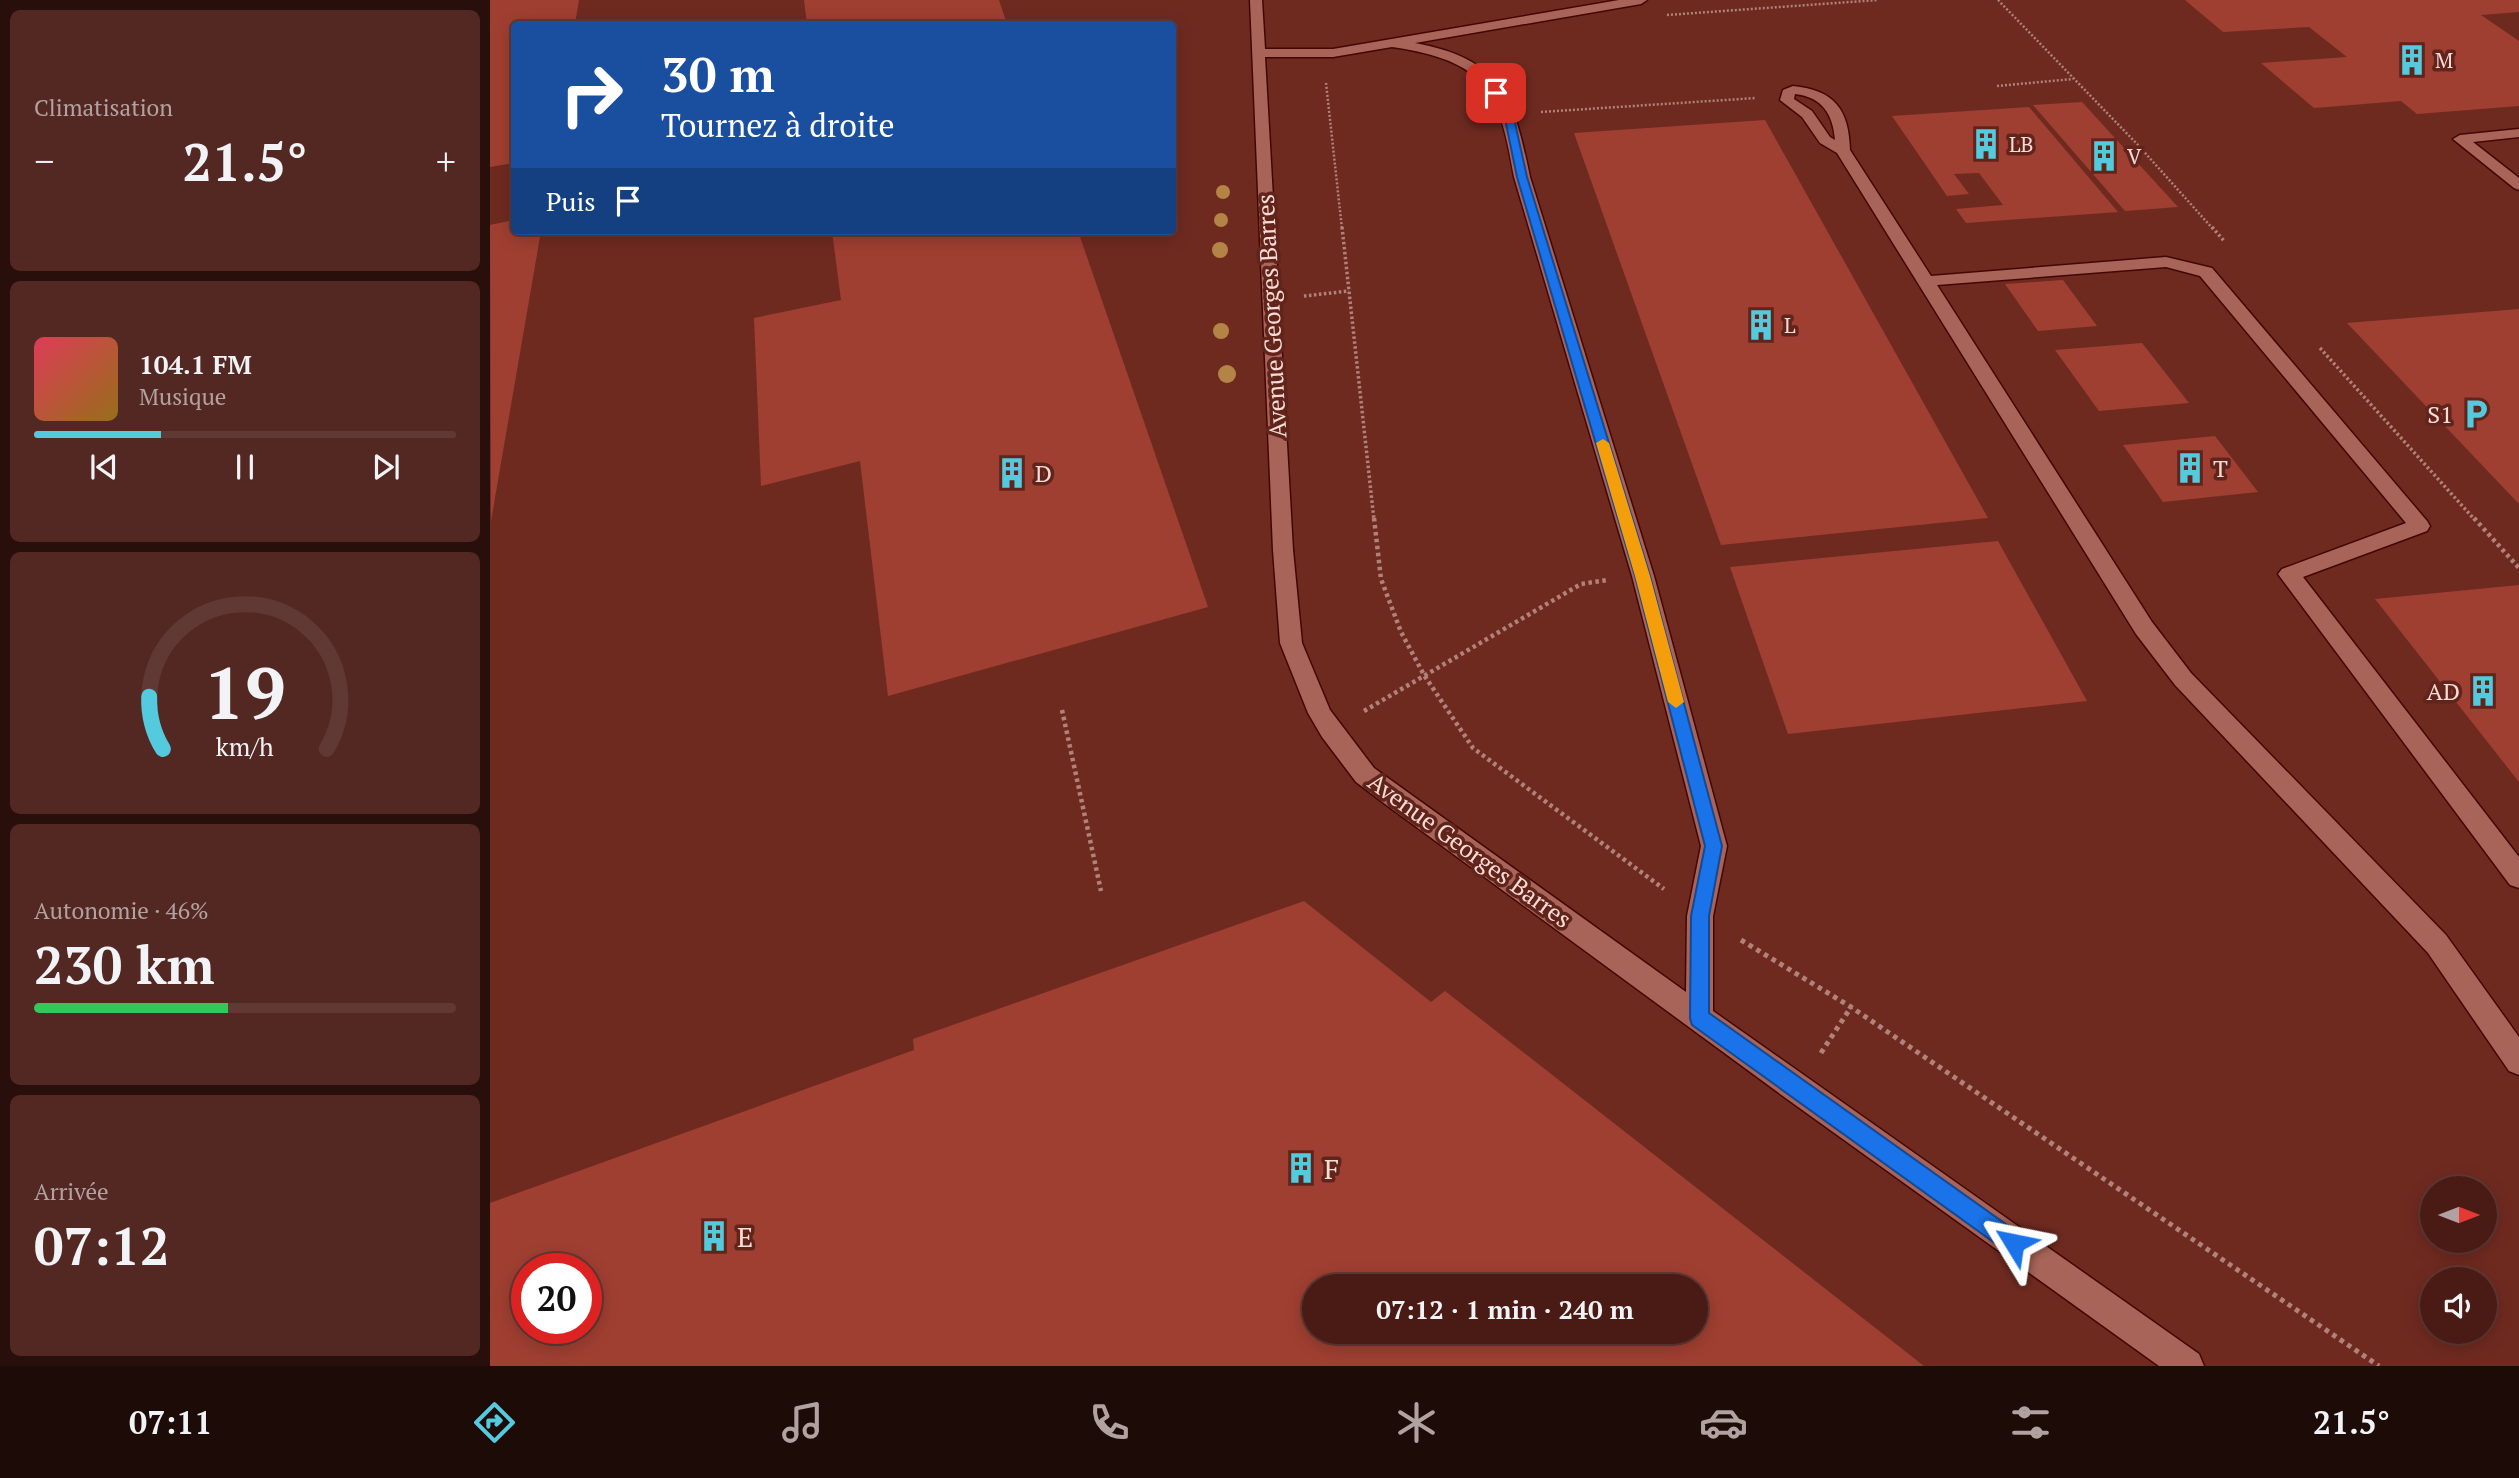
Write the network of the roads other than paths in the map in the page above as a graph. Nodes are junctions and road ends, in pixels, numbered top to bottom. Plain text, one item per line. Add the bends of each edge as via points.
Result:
1 (1255, 0) edge
2 (1642, 0) edge
3 (1386, 42) junction
4 (1257, 53) junction
5 (2519, 134) edge
6 (1843, 150) junction
7 (2519, 185) edge
8 (1925, 281) junction
9 (2519, 877) edge
10 (1699, 1018) junction
11 (2519, 1061) edge
12 (2187, 1366) edge

1 - 4 lane, Avenue Georges Barres
2 - 3 lane
3 - 4 lane via 1333,53
3 - 10 lane via 1440,50 1483,72 1508,114 1522,177 1643,576 1714,846 1700,916
4 - 10 lane, Avenue Georges Barres via 1291,643 1320,713 1365,775
5 - 7 lane via 2460,139
6 - 6 lane via 1825,140 1807,114 1787,100 1788,93 1820,94 1833,107 1843,132
6 - 8 lane
8 - 9 lane via 2166,262 2206,272 2420,526 2289,574
8 - 11 lane via 2144,628 2183,679 2437,944
10 - 12 lane, Avenue Georges Barres

